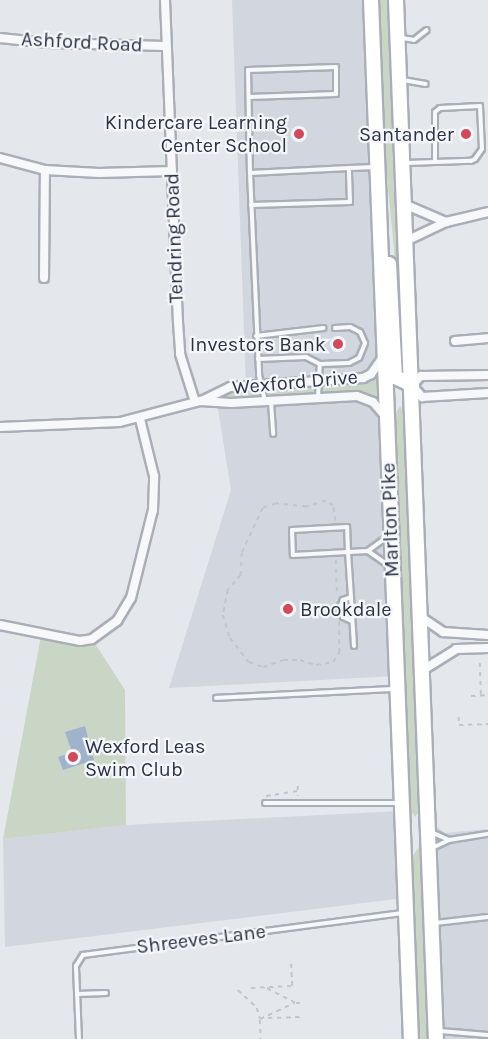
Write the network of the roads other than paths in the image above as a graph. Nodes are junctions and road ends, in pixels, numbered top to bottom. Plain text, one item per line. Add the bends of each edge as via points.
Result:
1 (165, 0) edge
2 (371, 0) edge
3 (396, 0) edge
4 (427, 30) dead end
5 (398, 37) junction
6 (0, 38) edge
7 (165, 46) junction
8 (400, 80) junction
9 (426, 84) dead end
10 (249, 97) junction
11 (0, 158) edge
12 (435, 162) junction
13 (403, 163) junction
14 (378, 167) junction
15 (349, 168) junction
16 (45, 170) junction
17 (172, 171) junction
18 (250, 173) junction
19 (404, 204) junction
20 (251, 205) junction
21 (488, 212) edge
22 (446, 222) junction
23 (406, 241) junction
24 (44, 278) dead end
25 (324, 327) dead end
26 (335, 328) dead end
27 (256, 336) junction
28 (488, 338) edge
29 (455, 341) dead end
30 (383, 357) junction
31 (258, 359) junction
32 (320, 364) junction
33 (488, 375) edge
34 (317, 382) junction
35 (264, 385) junction
36 (411, 385) junction
37 (488, 393) edge
38 (318, 398) junction
39 (198, 401) junction
40 (268, 401) junction
41 (385, 416) junction
42 (140, 419) junction
43 (0, 427) edge
44 (273, 434) dead end
45 (390, 534) junction
46 (348, 552) junction
47 (368, 552) junction
48 (392, 568) junction
49 (351, 597) junction
50 (421, 617) junction
51 (352, 621) junction
52 (0, 625) edge
53 (488, 635) edge
54 (354, 646) dead end
55 (488, 648) edge
56 (423, 670) junction
57 (396, 688) junction
58 (216, 698) dead end
59 (400, 803) junction
60 (266, 804) dead end
61 (430, 832) junction
62 (488, 834) edge
63 (449, 840) junction
64 (431, 848) junction
65 (405, 912) junction
66 (488, 917) edge
67 (433, 923) junction
68 (106, 993) dead end
69 (77, 994) junction
70 (436, 1035) edge
71 (488, 1035) edge
72 (79, 1039) edge
73 (411, 1039) edge

1 - 7 street, Tendring Road
2 - 14 highway, Marlton Pike
3 - 5 highway, Marlton Pike
4 - 5 lane via 414,40
5 - 8 highway, Marlton Pike
6 - 7 street, Ashford Road
7 - 17 street, Tendring Road
8 - 9 lane via 420,80
8 - 13 highway, Marlton Pike
10 - 10 lane via 248,70 336,67 336,94
10 - 18 lane
11 - 16 street
12 - 12 lane via 435,112 440,108 480,106 481,153 471,160
12 - 13 lane
13 - 19 highway, Marlton Pike
14 - 15 lane
14 - 30 highway, Marlton Pike
14 - 36 highway via 386,210 395,377
15 - 18 lane
15 - 20 lane via 350,202
16 - 17 street
16 - 24 street
17 - 39 street, Tendring Road via 180,354
18 - 20 lane
19 - 22 street
19 - 23 highway, Marlton Pike
20 - 27 lane
21 - 22 street
22 - 23 street
23 - 36 highway, Marlton Pike
25 - 27 lane
26 - 32 lane via 350,327 360,332 365,343 363,354 349,363
27 - 31 lane
28 - 29 street
30 - 34 street, Wexford Drive via 371,374 363,378
30 - 41 highway, Marlton Pike
31 - 32 lane via 306,357
31 - 35 lane
32 - 34 lane
33 - 36 street via 421,376
34 - 35 street, Wexford Drive
34 - 38 lane
35 - 39 street, Wexford Drive via 230,387
35 - 40 lane
36 - 37 street via 422,397
36 - 50 highway, Marlton Pike
38 - 40 street, Wexford Drive
38 - 41 street, Wexford Drive via 365,398
39 - 40 street, Wexford Drive
39 - 42 street, Wexford Drive
40 - 44 lane
41 - 45 highway, Marlton Pike
42 - 43 street, Wexford Drive
42 - 52 street via 154,476 153,510 131,598 117,621 92,639 80,641
45 - 47 lane
45 - 48 highway, Marlton Pike
46 - 46 lane via 347,527 292,530 293,555
46 - 47 lane
46 - 49 lane
47 - 48 lane
48 - 57 highway, Marlton Pike
49 - 51 lane
49 - 51 lane via 343,600 339,609 343,618
50 - 53 street via 443,632
50 - 56 highway, Marlton Pike
51 - 54 lane
55 - 56 street via 456,649
56 - 61 highway, Marlton Pike
57 - 58 lane
57 - 59 highway, Marlton Pike
59 - 60 lane
59 - 65 highway, Marlton Pike
61 - 63 lane
61 - 64 highway, Marlton Pike
62 - 63 lane
63 - 64 lane
64 - 67 highway, Marlton Pike
65 - 69 lane, Shreeves Lane via 90,954 77,961
65 - 73 highway, Marlton Pike
66 - 67 lane
67 - 70 highway, Marlton Pike
68 - 69 lane
69 - 72 lane, Shreeves Lane
70 - 71 lane

